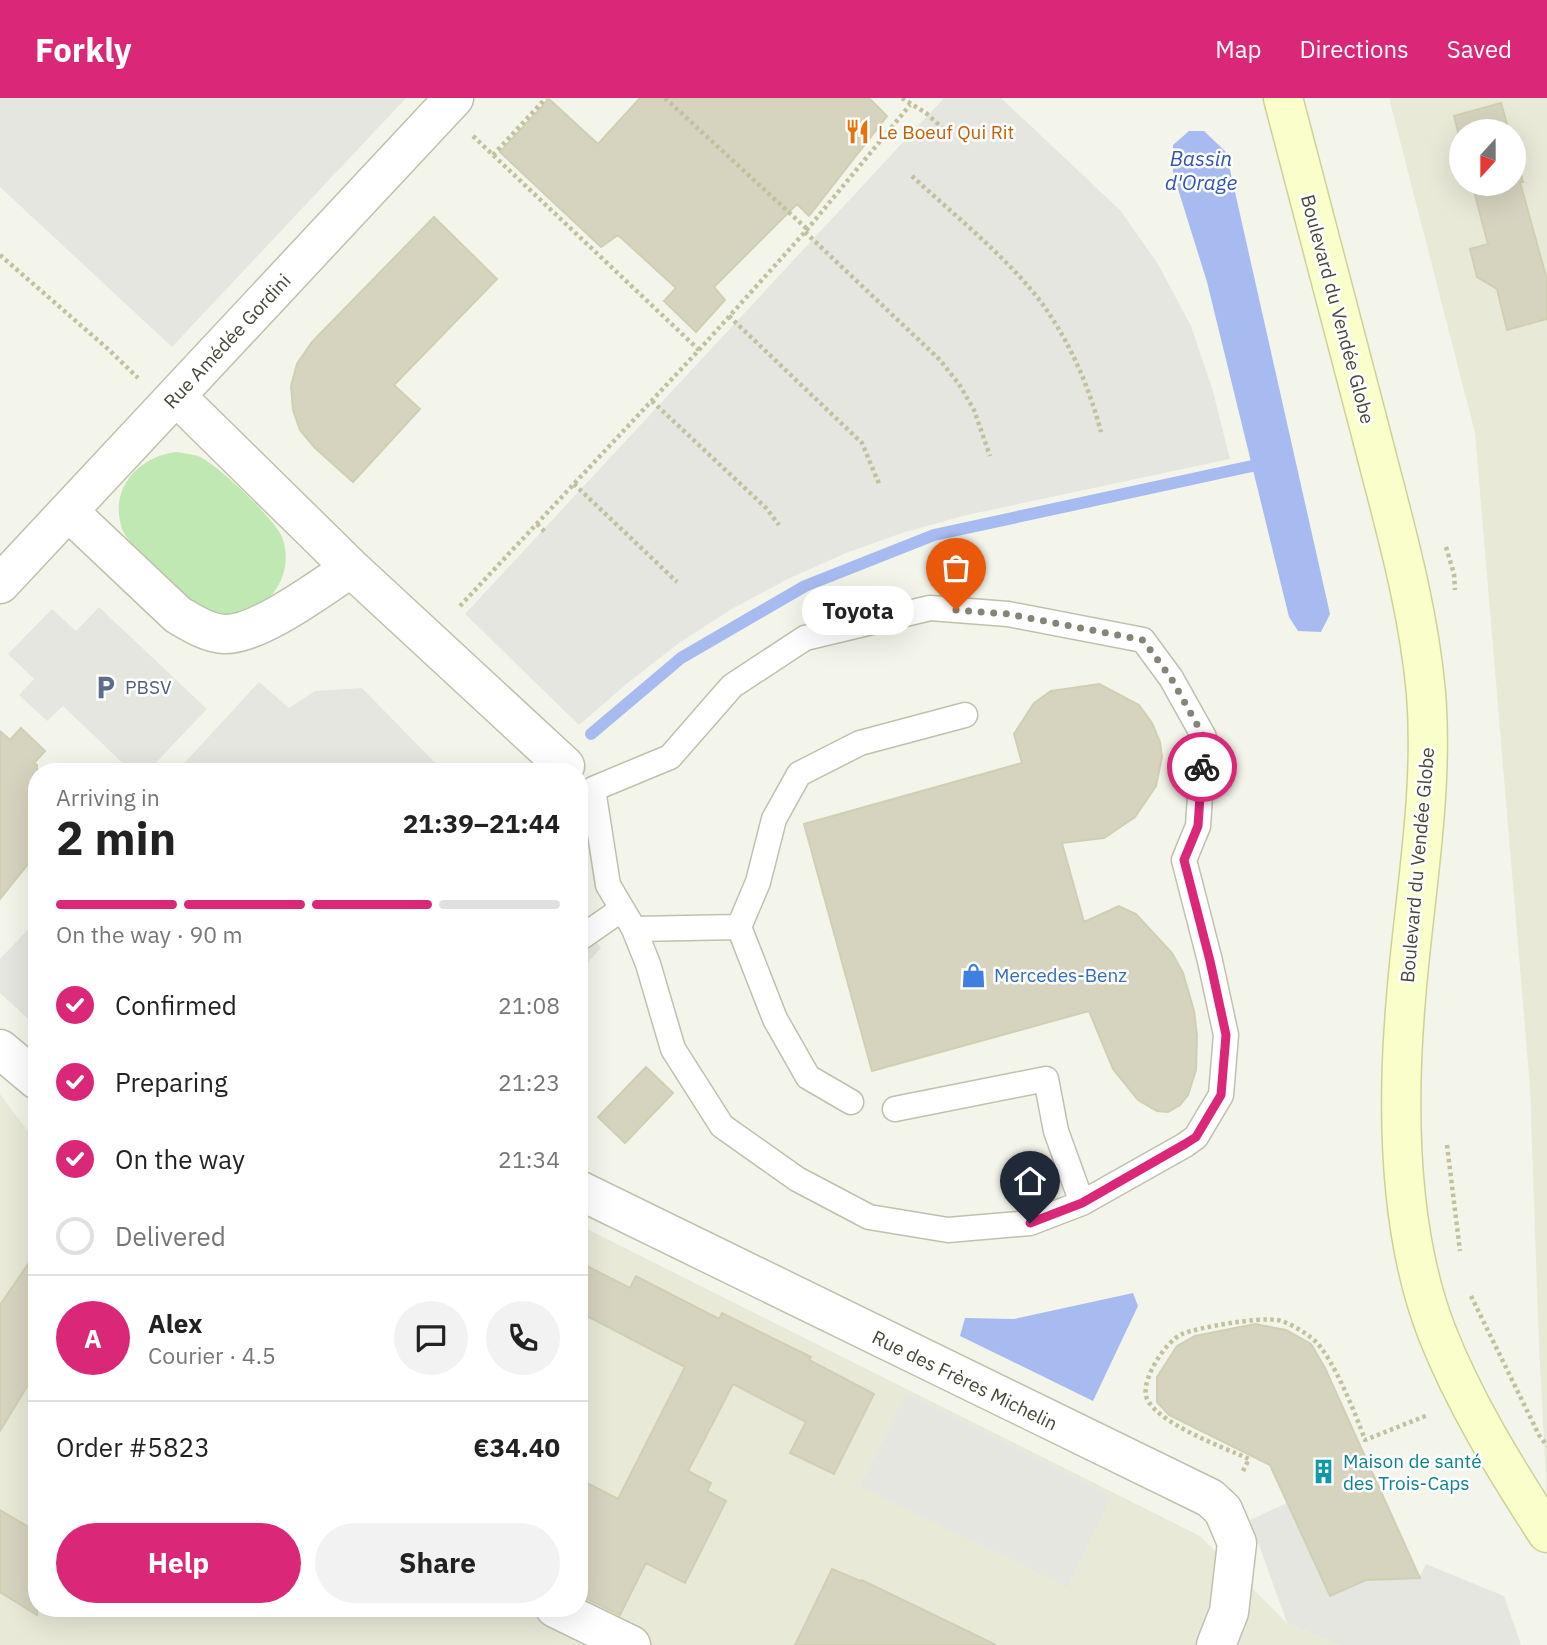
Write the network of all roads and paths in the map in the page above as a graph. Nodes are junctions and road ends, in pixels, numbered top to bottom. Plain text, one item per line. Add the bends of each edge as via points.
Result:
1 (546, 98) edge
2 (665, 98) edge
3 (903, 98) edge
4 (1283, 98) edge
5 (449, 103) edge
6 (910, 105) junction
7 (950, 135) dead end
8 (493, 155) junction
9 (912, 176) dead end
10 (806, 231) junction
11 (0, 255) edge
12 (729, 316) junction
13 (699, 350) junction
14 (171, 401) junction
15 (652, 401) junction
16 (1101, 432) dead end
17 (990, 457) dead end
18 (574, 484) junction
19 (880, 486) dead end
20 (68, 511) junction
21 (537, 524) junction
22 (779, 525) dead end
23 (546, 533) dead end
24 (351, 568) junction
25 (677, 582) dead end
26 (0, 584) edge
27 (460, 607) dead end
28 (965, 715) dead end
29 (563, 763) edge
30 (588, 774) edge
31 (588, 815) edge
32 (628, 919) junction
33 (739, 927) junction
34 (588, 935) edge
35 (0, 1049) edge
36 (28, 1072) edge
37 (850, 1102) dead end
38 (895, 1109) dead end
39 (588, 1194) edge
40 (1082, 1203) junction
41 (1428, 1415) dead end
42 (1243, 1471) dead end
43 (1547, 1533) edge
44 (573, 1617) edge
45 (631, 1645) edge
46 (1216, 1645) edge

1 - 8 path
2 - 10 path
3 - 6 path
4 - 43 main road, Boulevard du Vendée Globe via 1395,529 1423,662 1427,758 1423,836 1401,1080 1404,1161 1417,1257 1435,1327 1451,1364 1478,1419
5 - 8 path
5 - 14 street, Rue Amédée Gordini
6 - 7 path
6 - 10 path
8 - 13 path
9 - 16 path via 1045,307 1076,360
10 - 12 path
10 - 17 path via 960,384
11 - 14 path
12 - 13 path
12 - 19 path via 862,443
13 - 15 path
14 - 20 street, Rue Amédée Gordini
14 - 24 street
15 - 18 path
15 - 22 path
18 - 21 path
18 - 25 path
20 - 24 street via 178,615 225,634 252,629
20 - 26 street, Rue Amédée Gordini
21 - 23 path
21 - 27 path
24 - 29 street
28 - 33 lane via 860,743 799,774 774,819 758,882
30 - 40 lane via 670,757 733,686 805,638 929,608 1008,614 1143,640 1204,737 1198,826 1184,860 1226,1035 1221,1095 1196,1137
31 - 32 lane via 608,885
32 - 33 lane
32 - 34 lane
32 - 40 lane via 648,964 673,1049 722,1126 797,1179 869,1217 948,1230 1030,1223
33 - 37 lane via 775,1019 808,1077
35 - 36 street
38 - 40 lane via 1046,1079 1056,1131
39 - 46 street, Rue des Frères Michelin via 1210,1498 1223,1510 1237,1543 1229,1612
41 - 42 path via 1365,1440 1314,1340 1279,1320 1252,1319 1180,1335 1164,1349 1148,1376 1146,1396 1167,1419 1249,1459
44 - 45 street

